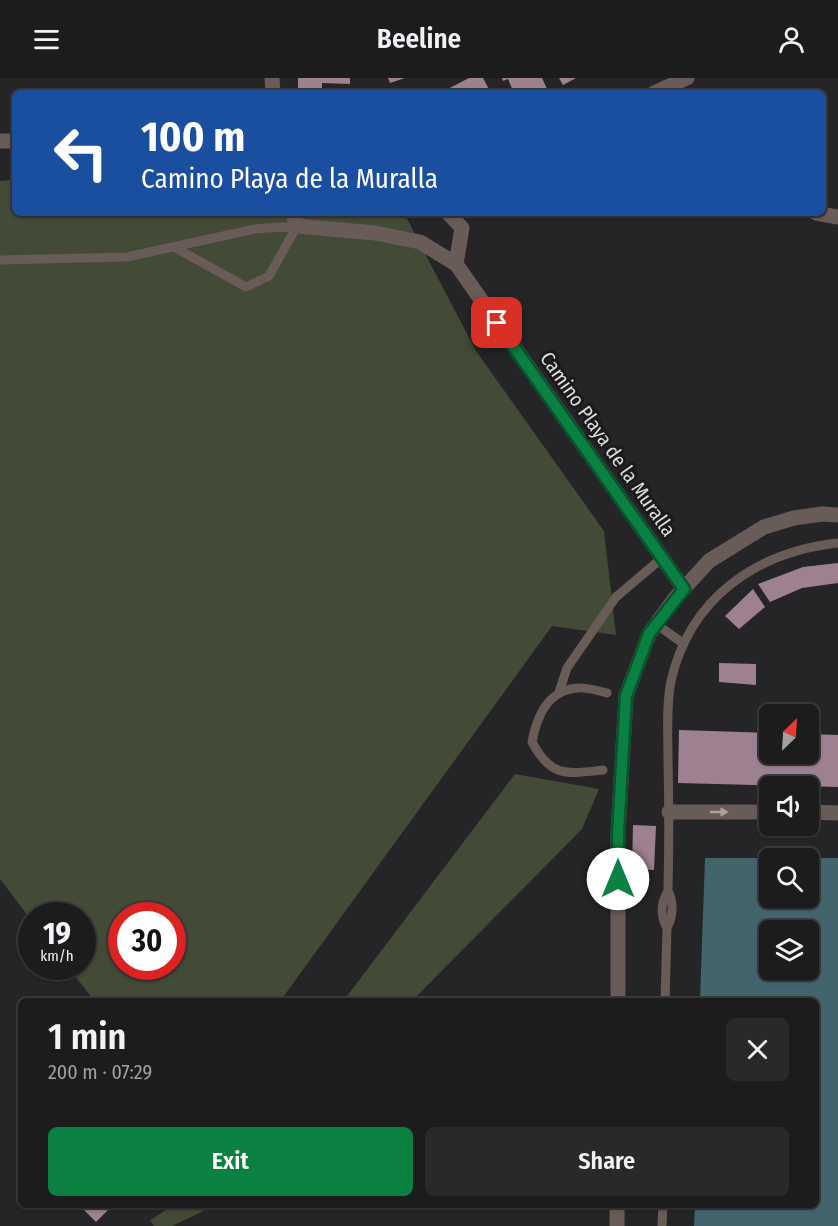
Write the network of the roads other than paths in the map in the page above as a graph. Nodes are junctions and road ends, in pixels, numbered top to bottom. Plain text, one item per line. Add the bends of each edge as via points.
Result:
1 (687, 78) edge
2 (661, 90) edge
3 (451, 216) edge
4 (295, 220) edge
5 (174, 248) junction
6 (0, 260) edge
7 (456, 264) junction
8 (838, 515) edge
9 (838, 543) edge
10 (662, 558) junction
11 (684, 589) junction
12 (656, 624) junction
13 (684, 644) junction
14 (558, 692) junction
15 (607, 693) dead end
16 (603, 770) dead end
17 (669, 812) junction
18 (759, 812) edge
19 (819, 812) edge
20 (838, 813) edge
21 (618, 998) edge
22 (665, 998) edge
23 (617, 1208) edge
24 (663, 1208) edge
25 (617, 1226) edge
26 (663, 1226) edge

1 - 2 street
3 - 7 street via 462,228
4 - 5 lane, Camino Playa de la Muralla
4 - 5 lane via 269,276 246,286
4 - 7 street, Camino Playa de la Muralla via 420,242
5 - 6 lane, Camino Playa de la Muralla via 127,257
7 - 10 street, Camino Playa de la Muralla
8 - 11 street via 794,518 764,527 709,561
9 - 13 lane via 809,546 764,562 742,575 718,594
10 - 11 street, Camino Playa de la Muralla
10 - 14 lane via 616,597 567,668
11 - 12 street
12 - 13 lane
12 - 21 street via 626,696 618,833
13 - 17 lane via 671,682
14 - 15 lane via 579,687
14 - 16 lane via 540,712 535,726 532,742 538,753 548,765 572,774
17 -> 18 street
17 - 22 lane via 668,891 662,900 662,918 667,928
19 - 20 street
23 - 25 street
24 - 26 lane

